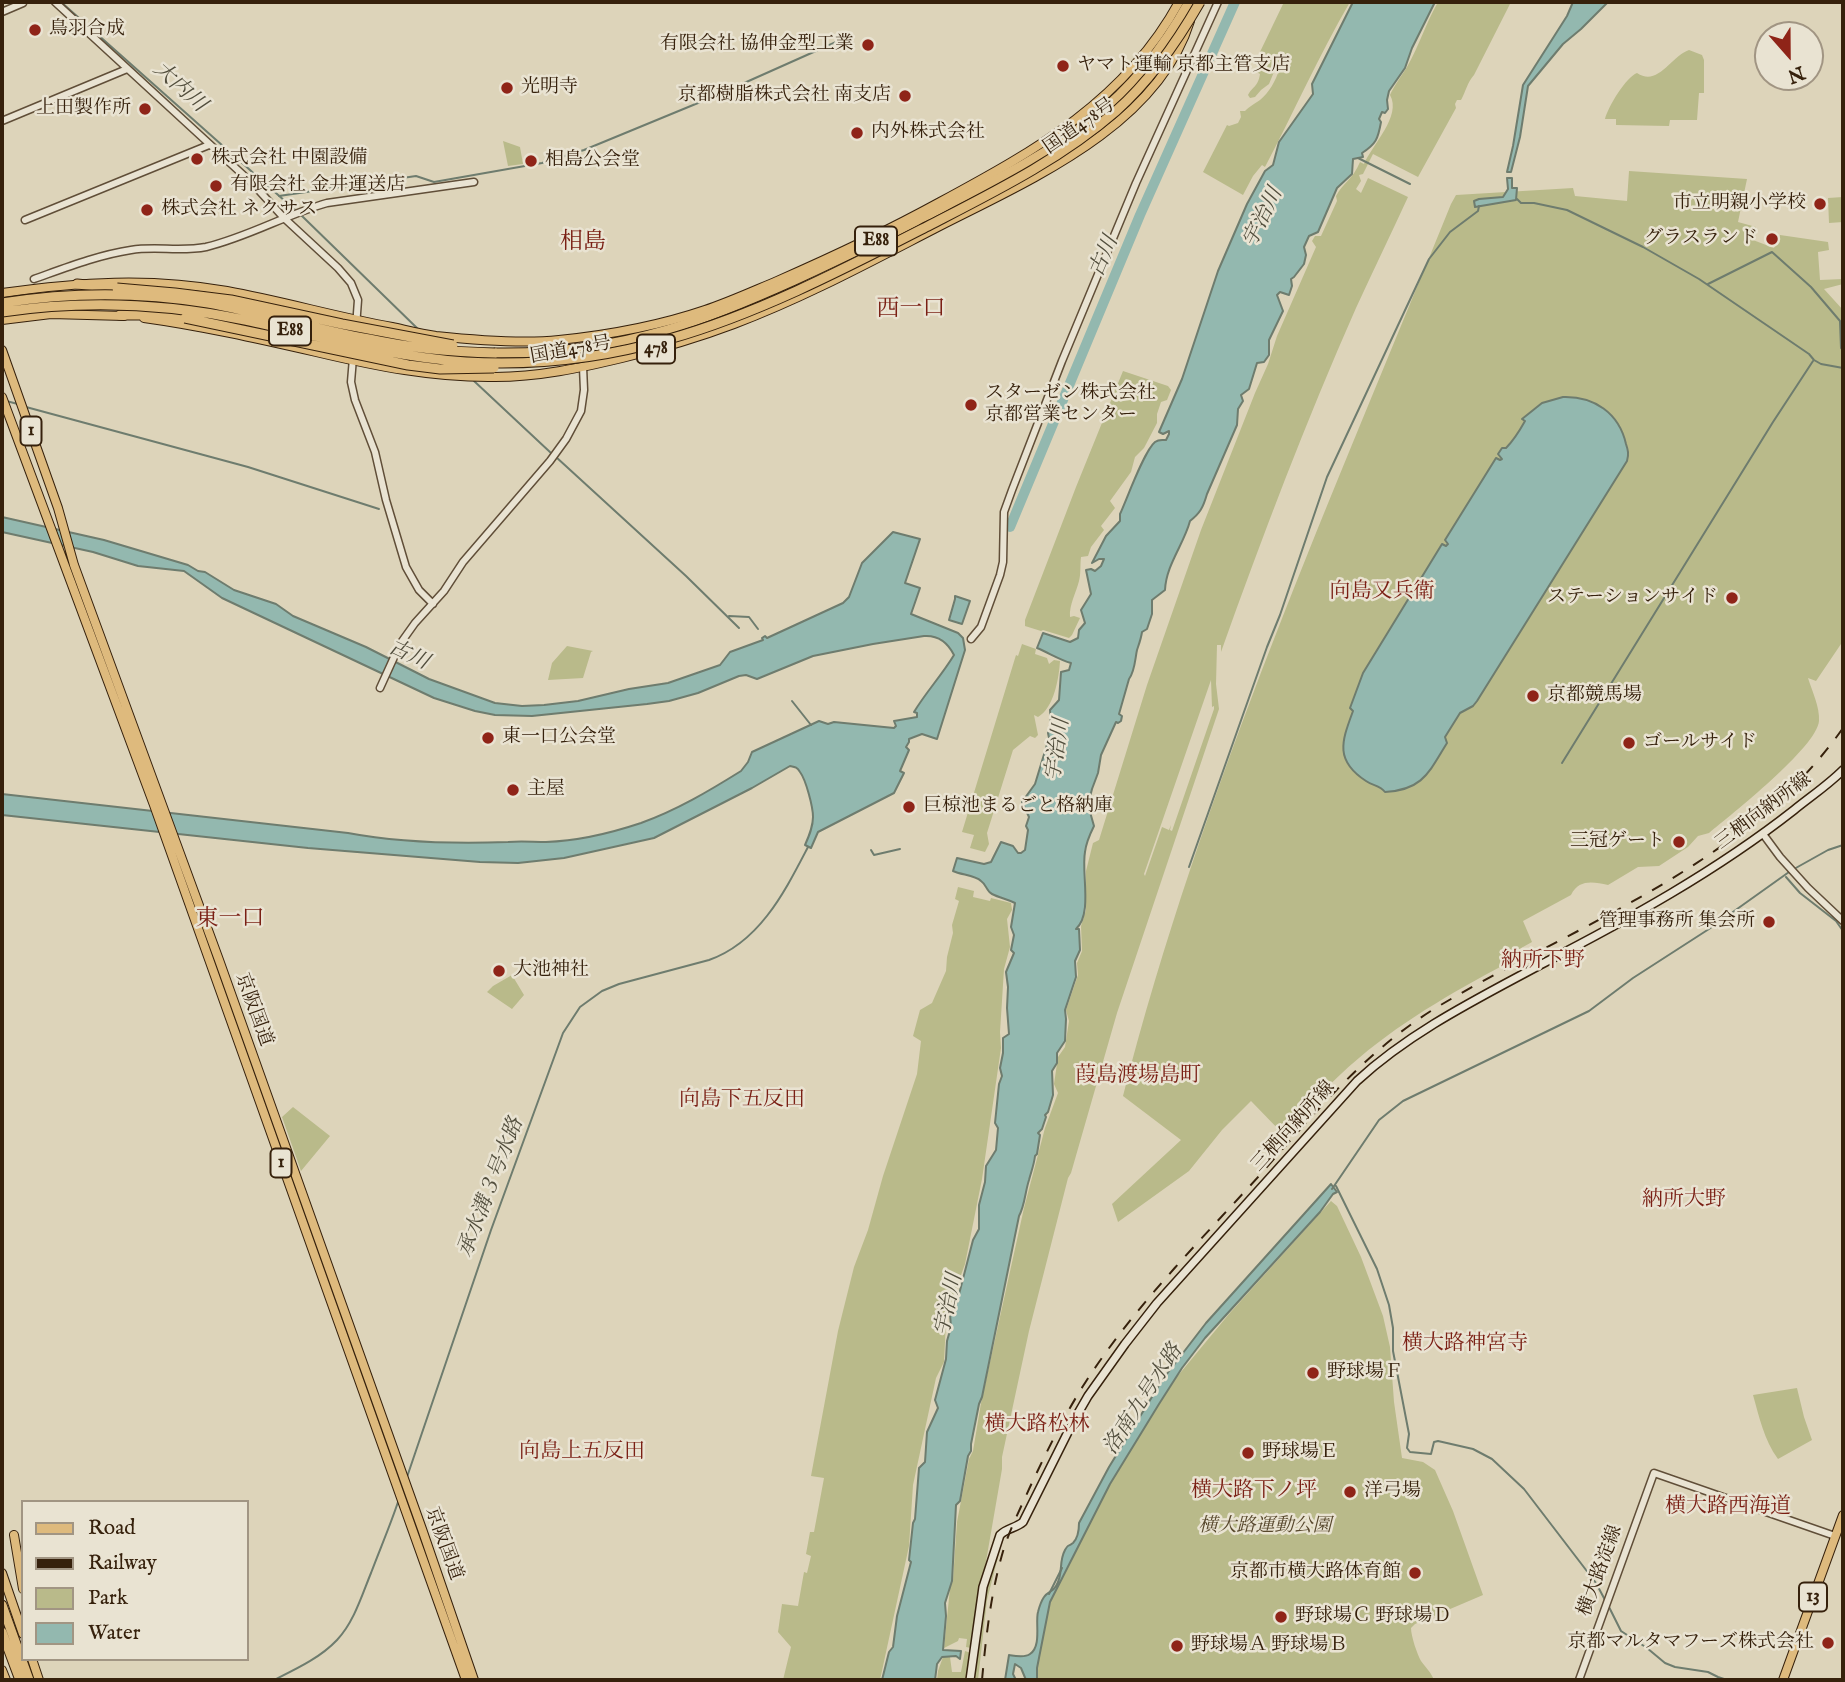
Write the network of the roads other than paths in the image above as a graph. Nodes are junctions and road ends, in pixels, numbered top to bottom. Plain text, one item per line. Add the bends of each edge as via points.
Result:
1 (55, 2) edge
2 (1180, 2) edge
3 (1189, 2) edge
4 (1198, 2) edge
5 (1218, 2) edge
6 (23, 3) edge
7 (2, 12) edge
8 (127, 69) junction
9 (2, 121) edge
10 (209, 145) junction
11 (474, 182) dead end
12 (284, 218) junction
13 (25, 220) dead end
14 (34, 279) dead end
15 (77, 284) junction
16 (2, 293) edge
17 (2, 303) edge
18 (2, 312) edge
19 (120, 315) junction
20 (2, 320) edge
21 (356, 321) junction
22 (2, 350) edge
23 (495, 353) junction
24 (579, 358) junction
25 (353, 361) junction
26 (583, 368) junction
27 (2, 397) edge
28 (433, 604) junction
29 (971, 639) dead end
30 (381, 686) dead end
31 (1843, 770) edge
32 (158, 805) junction
33 (1763, 834) junction
34 (170, 838) junction
35 (1843, 921) edge
36 (1843, 1514) edge
37 (14, 1535) dead end
38 (1835, 1536) junction
39 (2, 1573) edge
40 (21, 1577) edge
41 (2, 1605) edge
42 (21, 1628) edge
43 (2, 1632) edge
44 (21, 1658) edge
45 (22, 1661) edge
46 (33, 1661) edge
47 (2, 1670) edge
48 (6, 1680) edge
49 (20, 1680) edge
50 (29, 1680) edge
51 (39, 1680) edge
52 (466, 1680) edge
53 (474, 1680) edge
54 (971, 1680) edge
55 (1579, 1680) edge
56 (1783, 1680) edge

1 - 8 street
2 - 21 main road, 国道478号 / 478 via 1134,68 1089,111 1055,135 905,220 732,300 653,325 556,340 433,336
3 - 23 highway, E88 via 1146,66 1091,120 1010,172 908,225 770,291 666,331 597,346
4 - 24 highway, E88, bridge via 1166,56 1136,92 1077,142 1005,185 853,263 730,318 650,344
4 - 26 main road, 国道478号 / 478 via 1186,36 1157,82 1108,129 1058,163 789,302 703,335
5 - 29 street via 1062,361 1004,512 1003,562 982,627
6 - 7 street
8 - 9 street
8 - 10 street
10 - 12 street
10 - 13 street
11 - 12 street via 352,198
12 - 14 street via 208,246 134,249
12 - 21 street via 351,284 358,300
15 - 16 main road, 国道478号 / 478
15 - 21 main road, 国道478号 / 478 via 115,281 207,288
15 - 23 highway, bridge via 231,300
17 - 23 highway, E88, bridge via 72,296 156,297 207,303 398,344
18 - 24 highway, E88, bridge via 73,305 152,306 204,312 421,358 495,363
19 - 20 main road, 国道478号 / 478 via 51,314
19 - 24 highway, bridge via 185,318 426,368 497,368
19 - 25 main road, 国道478号 / 478
21 - 25 street
22 - 32 main road, 京阪国道 / 1
25 - 26 main road, 国道478号 / 478 via 470,377
25 - 28 street via 355,400 376,453 406,567
26 - 28 street via 582,411 561,447
27 - 32 main road, 京阪国道 / 1
28 - 30 street via 399,648
31 - 33 main road, 三栖向納所線
32 - 34 main road, 京阪国道 / 1
33 - 35 street
33 - 54 main road, 三栖向納所線 via 1681,888 1415,1035 1357,1081 1157,1303 1088,1396 1023,1522 1000,1535 983,1587
34 - 52 main road, 京阪国道 / 1
34 - 53 main road, 京阪国道 / 1
36 - 38 main road, 13
37 - 40 main road
38 - 55 street, 横大路淀線 via 1654,1473
38 - 56 main road, 13
39 - 42 main road
41 - 44 highway
43 - 49 highway
45 - 50 highway
46 - 51 main road
47 - 48 main road

